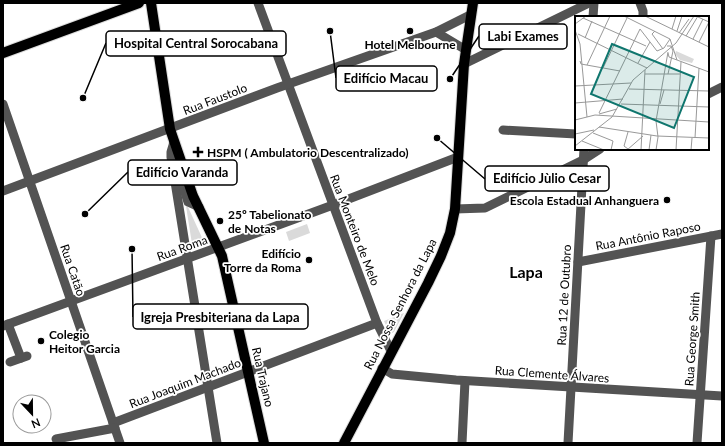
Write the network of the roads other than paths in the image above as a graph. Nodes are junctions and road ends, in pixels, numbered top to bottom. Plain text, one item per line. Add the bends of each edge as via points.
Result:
1 (139, 3) edge
2 (151, 3) edge
3 (258, 3) edge
4 (473, 3) edge
5 (589, 3) edge
6 (594, 3) edge
7 (640, 3) edge
8 (470, 16) junction
9 (593, 16) edge
10 (642, 16) edge
11 (436, 32) junction
12 (466, 50) junction
13 (3, 53) edge
14 (464, 64) junction
15 (288, 84) junction
16 (722, 87) edge
17 (709, 94) edge
18 (3, 104) edge
19 (170, 129) junction
20 (502, 130) dead end
21 (575, 134) edge
22 (174, 142) junction
23 (584, 150) edge
24 (598, 150) edge
25 (458, 157) junction
26 (583, 160) junction
27 (30, 182) junction
28 (3, 191) edge
29 (333, 205) junction
30 (455, 209) junction
31 (722, 234) edge
32 (711, 236) junction
33 (218, 247) junction
34 (188, 258) junction
35 (578, 262) junction
36 (71, 301) junction
37 (377, 323) junction
38 (6, 325) edge
39 (391, 350) junction
40 (10, 362) dead end
41 (382, 368) junction
42 (248, 372) junction
43 (465, 380) junction
44 (570, 387) junction
45 (207, 388) junction
46 (700, 395) junction
47 (722, 396) edge
48 (114, 425) junction
49 (56, 439) dead end
50 (120, 443) edge
51 (217, 443) edge
52 (264, 443) edge
53 (344, 443) edge
54 (462, 443) edge
55 (568, 443) edge
56 (697, 443) edge

1 - 13 main road
2 - 19 main road, Rua Trajano
3 - 15 street, Rua Monteiro de Melo
4 - 8 main road, Rua Nossa Senhora da Lapa
5 - 14 street
6 - 9 street
7 - 10 street via 644,11
8 - 11 street, Rua Faustolo
8 - 12 main road, Rua Nossa Senhora da Lapa
11 - 12 street
11 - 15 street, Rua Faustolo
12 - 14 main road, Rua Nossa Senhora da Lapa
14 - 25 main road, Rua Nossa Senhora da Lapa
15 - 19 street, Rua Faustolo
15 - 29 street, Rua Monteiro de Melo
16 - 17 street
18 - 27 street, Rua Catão
19 - 22 main road, Rua Trajano
19 - 27 street, Rua Faustolo
20 - 21 street
22 - 33 main road, Rua Trajano via 199,207
22 - 34 street via 170,152
23 - 26 street, Rua 12 de Outubro
24 - 26 street
25 - 29 street, Rua Roma
25 - 30 main road, Rua Nossa Senhora da Lapa
26 - 30 street via 485,208
26 - 35 street, Rua 12 de Outubro
27 - 28 street, Rua Faustolo
27 - 36 street, Rua Catão
29 - 33 street, Rua Roma
29 - 37 street, Rua Monteiro de Melo
30 - 39 main road, Rua Nossa Senhora da Lapa via 441,256
31 - 32 street, Rua Antônio Raposo
32 - 35 street, Rua Antônio Raposo
32 - 46 street, Rua George Smith
33 - 34 street, Rua Roma
33 - 42 main road, Rua Trajano via 223,259
34 - 36 street, Rua Roma
34 - 45 street
35 - 44 street, Rua 12 de Outubro
36 - 38 street, Rua Roma
36 - 48 street, Rua Catão
37 - 39 street, Rua Monteiro de Melo
37 - 42 street, Rua Joaquim Machado
38 - 40 street via 24,357
39 - 41 main road, Rua Nossa Senhora da Lapa
41 - 43 street, Rua Clemente Álvares via 392,374
41 - 53 main road, Rua Nossa Senhora da Lapa
42 - 45 street, Rua Joaquim Machado
42 - 52 main road, Rua Trajano
43 - 44 street, Rua Clemente Álvares
43 - 54 street
44 - 46 street, Rua Clemente Álvares
44 - 55 street, Rua 12 de Outubro
45 - 48 street, Rua Joaquim Machado
45 - 51 street
46 - 47 street, Rua Clemente Álvares
46 - 56 street, Rua George Smith
48 - 49 street, Rua Joaquim Machado
48 - 50 street, Rua Catão

